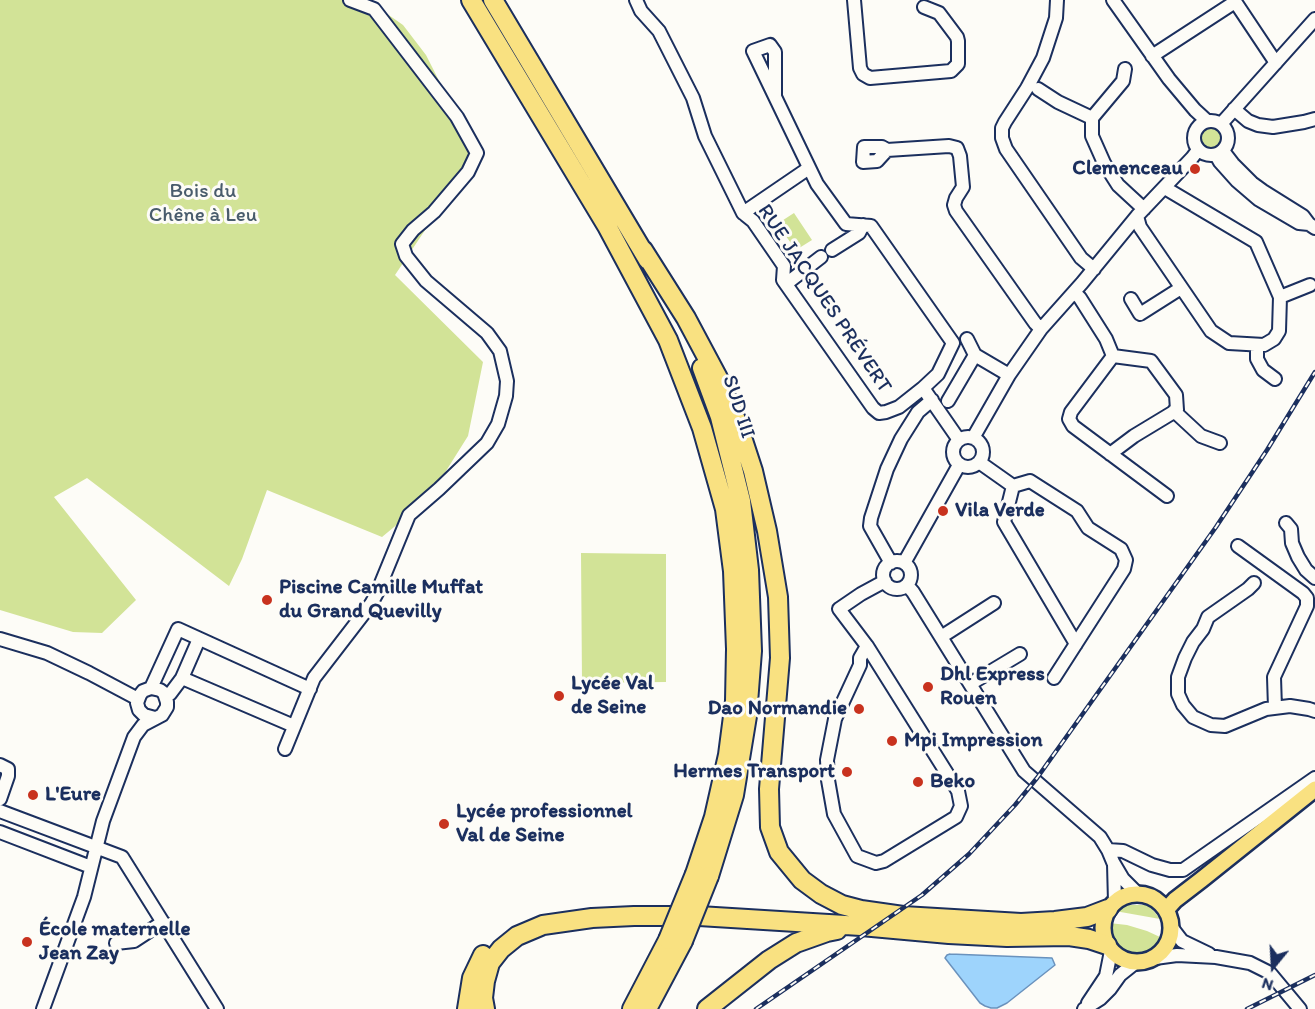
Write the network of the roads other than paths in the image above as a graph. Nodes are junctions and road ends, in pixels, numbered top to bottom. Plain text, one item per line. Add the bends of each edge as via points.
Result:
1 (350, 0) edge
2 (471, 0) edge
3 (493, 0) edge
4 (636, 0) edge
5 (854, 0) edge
6 (1057, 0) edge
7 (1113, 0) edge
8 (1234, 1) edge
9 (924, 7) dead end
10 (1315, 19) edge
11 (1152, 56) junction
12 (1276, 63) junction
13 (1125, 69) dead end
14 (1170, 79) junction
15 (1038, 89) dead end
16 (775, 95) dead end
17 (1234, 109) junction
18 (1092, 118) junction
19 (1315, 119) edge
20 (1207, 121) junction
21 (1221, 124) junction
22 (1195, 130) junction
23 (887, 150) dead end
24 (1198, 150) junction
25 (1219, 153) junction
26 (809, 168) junction
27 (1165, 188) junction
28 (742, 213) junction
29 (1140, 213) junction
30 (863, 225) junction
31 (1312, 226) edge
32 (643, 250) junction
33 (1094, 269) junction
34 (786, 284) junction
35 (1310, 285) dead end
36 (1181, 288) junction
37 (1074, 291) junction
38 (1280, 297) junction
39 (1131, 299) dead end
40 (1041, 329) junction
41 (967, 339) dead end
42 (1257, 345) junction
43 (975, 355) junction
44 (1113, 356) junction
45 (1009, 375) junction
46 (1275, 379) dead end
47 (923, 388) junction
48 (932, 400) junction
49 (948, 401) dead end
50 (1174, 411) junction
51 (973, 438) junction
52 (959, 440) junction
53 (1220, 443) dead end
54 (1110, 454) junction
55 (979, 462) junction
56 (959, 465) junction
57 (1013, 486) junction
58 (1167, 496) dead end
59 (1287, 523) dead end
60 (1238, 546) dead end
61 (891, 563) junction
62 (904, 563) junction
63 (1315, 578) edge
64 (885, 581) junction
65 (1254, 583) dead end
66 (907, 585) junction
67 (994, 603) dead end
68 (941, 637) junction
69 (0, 639) edge
70 (198, 639) junction
71 (1076, 644) junction
72 (867, 646) junction
73 (1020, 654) dead end
74 (182, 678) junction
75 (1054, 678) dead end
76 (970, 684) junction
77 (151, 688) junction
78 (310, 689) junction
79 (166, 696) junction
80 (138, 705) junction
81 (1275, 708) junction
82 (1315, 711) edge
83 (155, 718) junction
84 (294, 726) junction
85 (134, 737) junction
86 (285, 749) dead end
87 (0, 765) edge
88 (1315, 778) edge
89 (1315, 789) edge
90 (1, 793) edge
91 (0, 811) edge
92 (0, 832) edge
93 (96, 848) junction
94 (1108, 850) junction
95 (1113, 862) junction
96 (91, 867) junction
97 (702, 875) junction
98 (1138, 894) junction
99 (1112, 906) junction
100 (1166, 910) junction
101 (903, 916) junction
102 (163, 922) junction
103 (887, 928) junction
104 (1172, 928) junction
105 (676, 940) junction
106 (116, 943) dead end
107 (1109, 948) junction
108 (1216, 957) junction
109 (1155, 958) junction
110 (1135, 963) junction
111 (644, 987) junction
112 (43, 1009) edge
113 (217, 1009) edge
114 (467, 1009) edge
115 (485, 1009) edge
116 (626, 1009) edge
117 (632, 1009) edge
118 (647, 1009) edge
119 (707, 1009) edge
120 (1084, 1009) edge
121 (1300, 1009) edge

1 - 78 street via 374,9 457,117 477,153 468,172 402,244 406,256 426,281 487,333 500,351 507,381 498,424 487,443 409,515 371,604 314,678
2 - 97 highway, SUD III via 607,226 668,340 702,428 725,509 733,571 735,701 728,755
3 - 32 highway, SUD III
4 - 28 street, RUE JACQUES PRÉVERT via 659,31 693,98 705,136
5 - 9 street via 860,68 870,78 951,71 958,64 957,37 939,13
6 - 33 street via 1047,48 1005,122 1002,138 1081,258
7 - 11 street
8 - 11 street
8 - 12 street
10 - 12 street
11 - 14 street
12 - 17 street
13 - 18 street via 1123,81
14 - 20 street
14 - 22 street
15 - 18 street
16 - 26 street
17 - 19 street via 1248,121 1273,127
17 - 21 street
18 - 29 street via 1092,136 1104,163
20 - 21 street
20 - 22 street
21 - 25 street via 1228,137
22 - 24 street via 1193,141
23 - 40 street via 957,148 963,187 956,198 956,211
24 - 25 street via 1210,156
24 - 27 street
25 - 31 street via 1251,183
26 - 28 street
26 - 30 street via 846,224
27 - 29 street
27 - 38 street via 1256,242
28 - 34 street, RUE JACQUES PRÉVERT via 753,221 784,266
29 - 33 street
29 - 36 street via 1140,227
30 - 34 street via 859,233
30 - 47 street via 871,226 953,343 938,374
32 - 97 highway, SUD III via 701,365 720,417 741,501 749,570 752,651 747,716 734,795
32 - 101 highway via 718,378 753,471 767,531 778,597 780,658 769,789 770,826 779,852 820,894 842,905
33 - 37 street
34 - 47 street, RUE JACQUES PRÉVERT via 879,413 899,407
35 - 38 street
36 - 39 street via 1140,314
36 - 42 street via 1221,339
37 - 40 street
37 - 44 street
38 - 42 street via 1279,331 1274,339
40 - 45 street
41 - 43 street
42 - 46 street via 1257,359
43 - 45 street
43 - 49 street
44 - 50 street via 1151,361 1176,395
44 - 54 street via 1069,419
45 - 51 street
47 - 48 street
48 - 52 street
48 - 61 street via 918,412 901,439 871,518 870,526
50 - 53 street via 1201,436
50 - 54 street
51 - 52 street
51 - 55 street via 982,446
52 - 56 street via 953,448
54 - 58 street
55 - 56 street via 969,467
55 - 57 street
56 - 62 street
57 - 71 street via 1004,522
57 - 71 street via 1030,481 1077,511 1088,528 1121,549 1126,560 1125,569
59 - 63 street via 1298,556
60 - 81 street via 1307,598 1307,606 1274,676
61 - 62 street
61 - 64 street via 885,568
62 - 66 street via 911,572
64 - 66 street via 895,588
64 - 72 street via 839,609
65 - 81 street via 1208,617 1185,658 1178,677 1178,694 1193,717 1211,725 1225,726
66 - 68 street
67 - 68 street
68 - 76 street
69 - 80 street via 47,653 89,673
70 - 74 street
70 - 77 street via 178,629
70 - 78 street
71 - 75 street
72 - 72 street via 835,719 827,759 834,814 857,856 876,863 956,817 961,806 958,790
73 - 76 street
74 - 79 street
74 - 84 street
76 - 94 street via 1024,771 1091,828
77 - 79 street
77 - 80 street via 143,692
78 - 84 street
79 - 83 street via 165,711
80 - 83 street via 147,717
80 - 85 street
81 - 82 street via 1290,706
83 - 85 street
84 - 86 street
85 - 93 street
87 - 90 street via 8,769
88 - 94 street via 1183,870 1170,870 1123,851
89 - 100 main road
91 - 93 street
92 - 96 street
93 - 96 street
93 - 102 street via 122,857
94 - 95 street
95 - 98 street
95 - 99 street
96 - 112 street
97 - 105 highway, bridge
98 - 99 main road via 1130,894
98 - 100 main road via 1154,898
99 - 101 highway via 1087,917 1021,923
99 - 107 main road via 1102,928
100 - 104 main road
101 - 114 highway via 876,918 704,904 569,909 524,920 501,932 486,948 472,978
102 - 106 street via 134,941
102 - 113 street
103 - 107 highway via 1007,937 1069,936
103 - 115 highway via 670,915 592,918 543,925 517,936 490,963 483,998
103 - 119 highway via 827,932 796,943
104 - 108 street via 1182,941
104 - 109 main road via 1167,945
105 - 111 highway
105 - 118 highway
107 - 110 main road via 1125,961
107 - 120 street via 1106,976
108 - 109 street
108 - 121 street via 1264,969
109 - 110 main road
110 - 120 street via 1100,999
111 - 116 highway
111 - 117 highway

